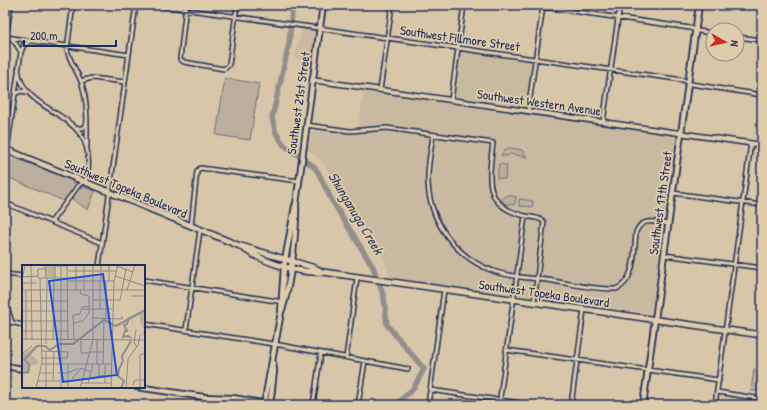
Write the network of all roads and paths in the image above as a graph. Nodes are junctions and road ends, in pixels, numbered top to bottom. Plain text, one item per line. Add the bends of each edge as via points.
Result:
1 (11, 5) edge
2 (73, 5) edge
3 (136, 5) edge
4 (155, 5) edge
5 (186, 5) edge
6 (237, 5) edge
7 (323, 5) edge
8 (392, 5) edge
9 (464, 5) edge
10 (530, 5) edge
11 (620, 5) edge
12 (699, 5) edge
13 (542, 6) edge
14 (186, 10) junction
15 (235, 16) junction
16 (618, 17) junction
17 (320, 28) junction
18 (695, 30) junction
19 (705, 32) edge
20 (7, 37) edge
21 (387, 38) junction
22 (745, 38) edge
23 (762, 40) edge
24 (32, 41) junction
25 (67, 46) junction
26 (458, 48) junction
27 (21, 52) junction
28 (128, 55) junction
29 (535, 59) junction
30 (18, 69) junction
31 (611, 70) junction
32 (312, 80) junction
33 (81, 81) junction
34 (125, 82) junction
35 (688, 82) junction
36 (380, 90) junction
37 (26, 92) junction
38 (15, 94) junction
39 (762, 95) edge
40 (450, 100) junction
41 (528, 111) junction
42 (87, 121) junction
43 (603, 122) junction
44 (306, 125) junction
45 (75, 127) junction
46 (681, 133) junction
47 (433, 135) junction
48 (751, 143) junction
49 (762, 145) edge
50 (6, 150) edge
51 (88, 152) junction
52 (298, 181) junction
53 (84, 182) junction
54 (109, 192) junction
55 (673, 193) junction
56 (5, 202) edge
57 (743, 203) junction
58 (762, 205) edge
59 (525, 216) junction
60 (51, 222) junction
61 (668, 224) junction
62 (191, 226) junction
63 (200, 230) junction
64 (102, 243) junction
65 (240, 246) junction
66 (664, 255) junction
67 (288, 261) junction
68 (734, 264) junction
69 (99, 265) edge
70 (287, 267) junction
71 (762, 268) edge
72 (323, 272) junction
73 (5, 274) edge
74 (22, 276) edge
75 (517, 276) junction
76 (357, 278) junction
77 (536, 279) junction
78 (145, 280) edge
79 (192, 287) junction
80 (444, 290) junction
81 (514, 300) junction
82 (5, 302) edge
83 (283, 302) junction
84 (534, 302) junction
85 (584, 310) junction
86 (655, 320) junction
87 (5, 321) edge
88 (12, 322) junction
89 (145, 324) edge
90 (22, 325) edge
91 (186, 330) junction
92 (726, 330) junction
93 (762, 335) edge
94 (276, 345) junction
95 (506, 350) junction
96 (321, 353) junction
97 (346, 358) junction
98 (577, 360) junction
99 (365, 361) junction
100 (273, 362) junction
101 (5, 366) edge
102 (22, 369) edge
103 (408, 369) dead end
104 (648, 370) junction
105 (719, 380) junction
106 (144, 388) edge
107 (430, 390) junction
108 (717, 392) junction
109 (204, 397) junction
110 (762, 399) edge
111 (499, 400) junction
112 (264, 404) edge
113 (239, 405) edge
114 (271, 405) edge
115 (313, 405) edge
116 (358, 405) edge
117 (428, 405) edge
118 (498, 405) edge
119 (534, 405) edge
120 (571, 405) edge
121 (643, 405) edge
122 (715, 405) edge

1 - 20 street
2 - 25 street
3 - 28 street
4 - 14 street, Southwest Fillmore Street
5 - 14 street
6 - 15 street
7 - 17 main road, Southwest 21st Street
8 - 21 street
9 - 26 street
10 - 13 street
11 - 16 street
12 - 18 main road, Southwest 17th Street
13 - 16 street
13 - 29 street
14 - 15 street, Southwest Fillmore Street
14 - 15 street via 179,55 182,61 227,68
15 - 17 street, Southwest Fillmore Street
16 - 18 street
16 - 31 street
17 - 21 street, Southwest Fillmore Street
17 - 32 main road, Southwest 21st Street
18 - 19 street
18 - 35 main road, Southwest 17th Street
20 - 24 street
20 - 27 street
21 - 26 street, Southwest Fillmore Street
21 - 36 street
22 - 23 street
24 - 25 street
24 - 27 street via 24,45
25 - 28 street
25 - 33 street via 68,56
26 - 29 street, Southwest Fillmore Street
26 - 40 street
27 - 30 street
28 - 34 street
29 - 31 street, Southwest Fillmore Street
29 - 41 street
30 - 37 street via 20,81
30 - 38 street
31 - 35 street, Southwest Fillmore Street
31 - 43 street
32 - 36 street, Southwest Western Avenue
32 - 44 main road, Southwest 21st Street
33 - 34 street via 92,78
33 - 42 street
34 - 54 street
35 - 39 street, Southwest Fillmore Street
35 - 46 main road, Southwest 17th Street
36 - 40 street, Southwest Western Avenue
37 - 38 street
37 - 45 street via 33,99 69,120
38 - 50 street
40 - 41 street, Southwest Western Avenue
41 - 43 street, Southwest Western Avenue
42 - 45 street via 83,128
42 - 51 street
43 - 46 street, Southwest Western Avenue
44 - 47 street via 350,131 387,128
44 - 52 main road, Southwest 21st Street
45 - 51 street
46 - 48 street, Southwest Western Avenue
46 - 55 main road, Southwest 17th Street
47 - 59 street via 493,143 489,177 492,193 504,209
47 - 75 street via 428,188 441,227 453,244 472,260 495,271
48 - 49 street, Southwest Western Avenue
48 - 57 street
50 - 53 main road, Southwest Topeka Boulevard
51 - 53 street via 88,178
52 - 62 street via 200,168
52 - 67 main road, Southwest 21st Street via 296,214
53 - 54 main road, Southwest Topeka Boulevard
53 - 60 street via 78,186
54 - 62 main road, Southwest Topeka Boulevard
54 - 64 street
55 - 57 street
55 - 61 main road, Southwest 17th Street
56 - 60 street
57 - 58 street
57 - 68 street
59 - 75 street
59 - 77 street via 542,220 544,224
60 - 64 street
61 - 66 main road, Southwest 17th Street
61 - 77 street via 649,221 639,226 630,276 619,288
62 - 63 main road, Southwest Topeka Boulevard
63 - 65 main road, Southwest Topeka Boulevard
63 - 79 street
64 - 69 street
65 - 67 main road, Southwest Topeka Boulevard
65 - 70 main road, Southwest Topeka Boulevard via 248,253
66 - 68 street
66 - 86 main road, Southwest 17th Street
67 - 70 main road, Southwest 21st Street
67 - 72 main road, Southwest Topeka Boulevard
68 - 71 street
68 - 92 street
70 - 72 main road, Southwest Topeka Boulevard via 313,273
70 - 83 main road, Southwest 21st Street
72 - 76 main road, Southwest Topeka Boulevard
73 - 74 street
75 - 77 street
75 - 81 street
76 - 80 main road, Southwest Topeka Boulevard
76 - 97 street
77 - 84 street
78 - 79 street
79 - 83 street
79 - 91 street
80 - 81 main road, Southwest Topeka Boulevard
80 - 107 street
81 - 84 main road, Southwest Topeka Boulevard
81 - 95 street
82 - 88 street
83 - 94 main road, Southwest 21st Street
84 - 85 main road, Southwest Topeka Boulevard
85 - 86 main road, Southwest Topeka Boulevard
85 - 98 street
86 - 92 main road, Southwest Topeka Boulevard
86 - 104 main road, Southwest 17th Street
87 - 88 street
88 - 90 street
89 - 91 street
91 - 94 street
92 - 93 main road, Southwest Topeka Boulevard
92 - 105 street
94 - 96 street
94 - 100 main road, Southwest 21st Street
95 - 98 street
95 - 111 street
96 - 97 street
96 - 115 street
97 - 99 street
98 - 104 street
98 - 120 street
99 - 103 street
99 - 116 street
100 - 112 main road, Southwest 21st Street
100 - 114 main road, Southwest 21st Street
101 - 102 main road
104 - 105 street
104 - 121 main road, Southwest 17th Street
105 - 108 street
106 - 109 main road
107 - 111 street
107 - 117 street
108 - 110 street
108 - 122 street
109 - 112 main road
109 - 113 main road
111 - 118 street
111 - 119 street
112 - 114 main road

